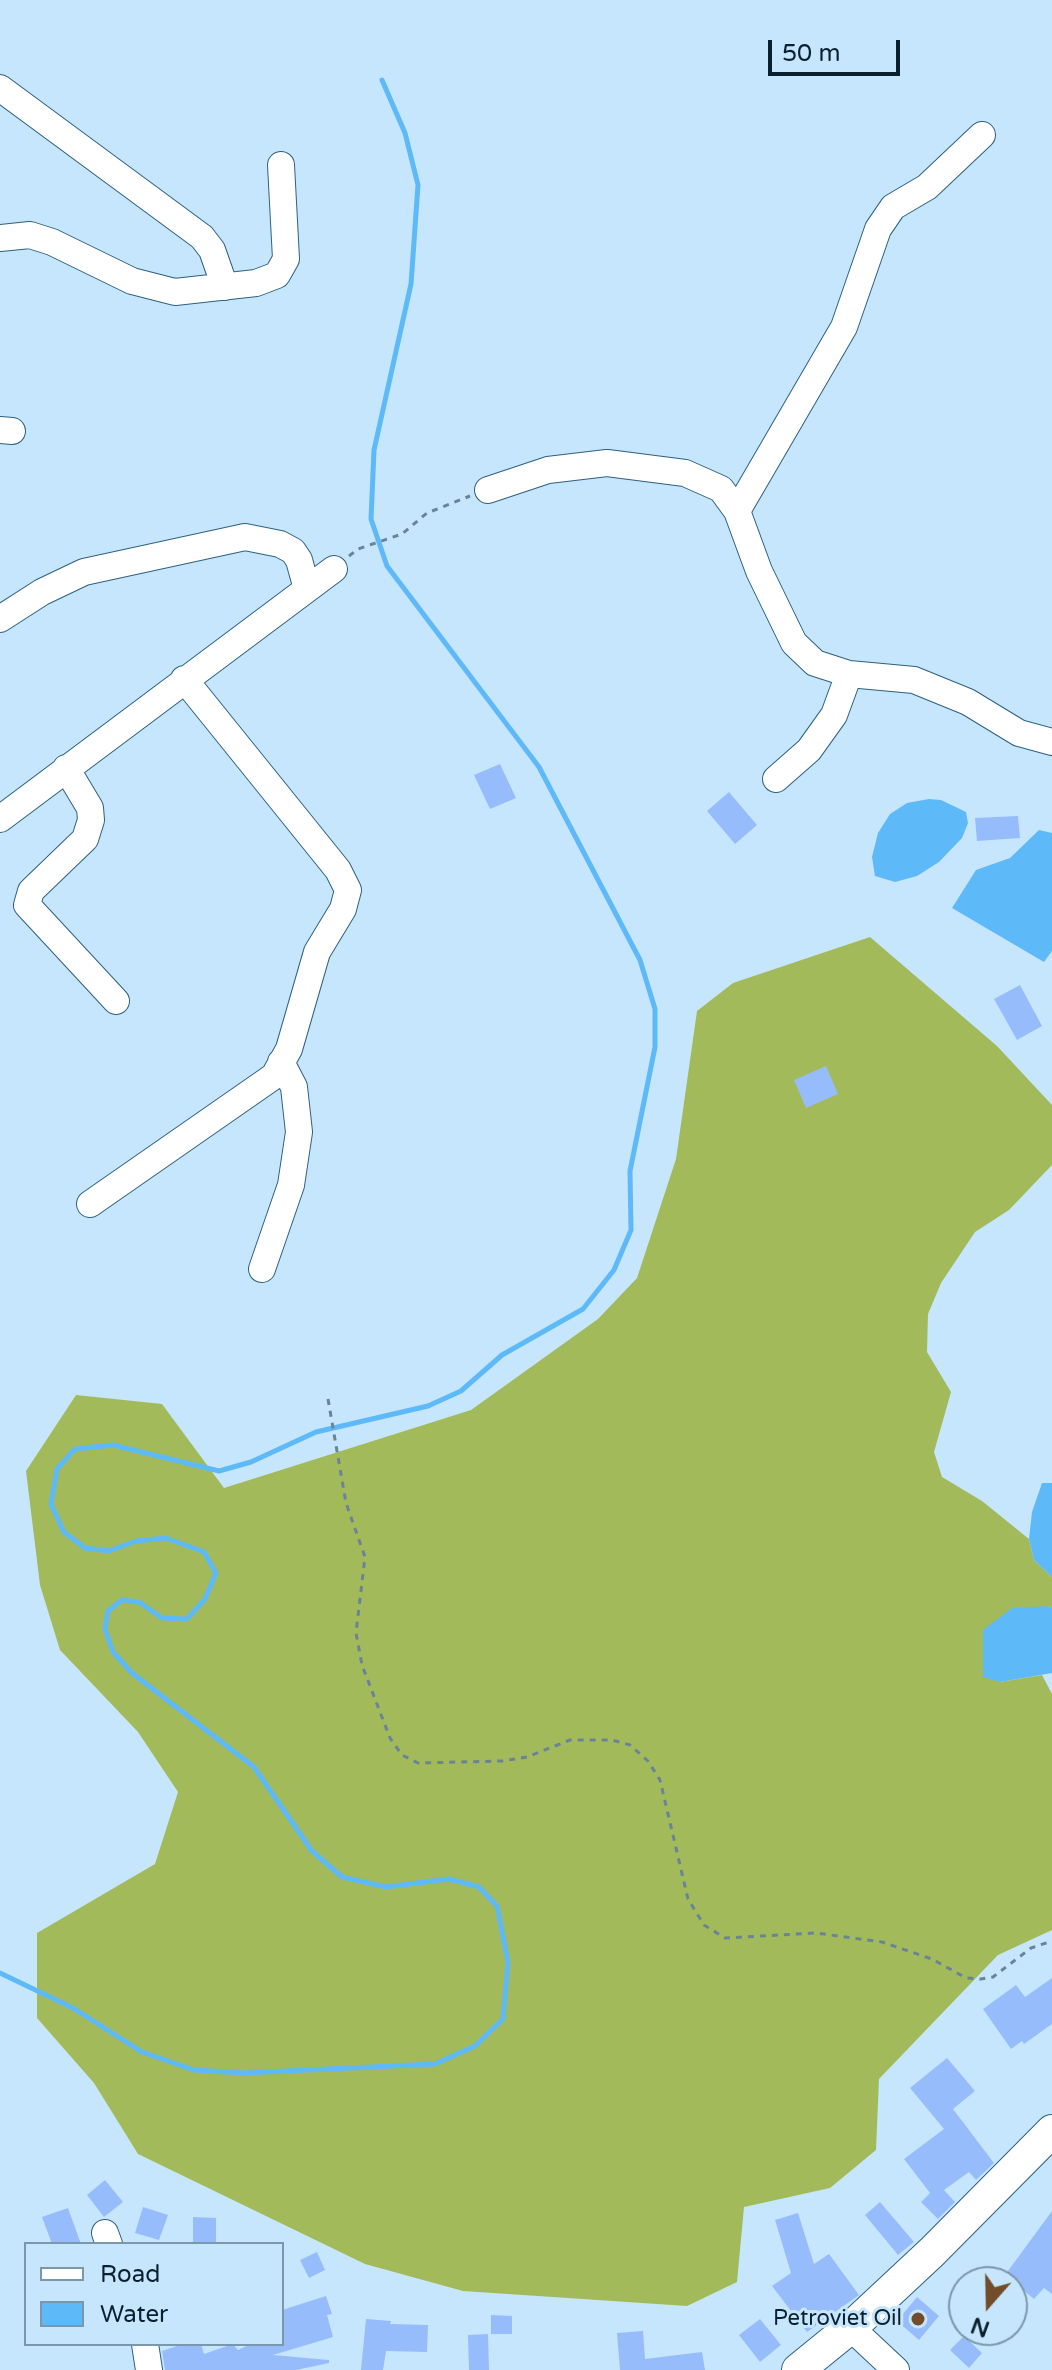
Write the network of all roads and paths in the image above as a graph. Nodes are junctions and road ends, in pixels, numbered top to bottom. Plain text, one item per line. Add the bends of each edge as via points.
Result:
1 (0, 88) edge
2 (982, 135) dead end
3 (281, 165) dead end
4 (0, 238) edge
5 (225, 287) junction
6 (488, 490) joint
7 (737, 511) junction
8 (358, 549) dead end
9 (334, 569) dead end
10 (307, 589) junction
11 (0, 619) edge
12 (849, 674) junction
13 (184, 679) junction
14 (1052, 742) edge
15 (66, 768) junction
16 (776, 779) dead end
17 (0, 819) edge
18 (116, 1001) dead end
19 (281, 1062) junction
20 (90, 1204) dead end
21 (262, 1269) dead end
22 (328, 1399) dead end
23 (1052, 1941) edge
24 (1052, 2131) edge
25 (850, 2327) junction
26 (145, 2346) edge
27 (149, 2370) edge
28 (798, 2370) edge
29 (896, 2370) edge

1 - 5 street via 202,237
2 - 7 street via 927,187 893,207 878,229 844,327
3 - 5 street via 286,259 277,275
4 - 5 street via 30,235 132,281 175,292
6 - 7 street via 548,470 607,463 685,473 721,489
6 - 8 path via 427,513 402,534
7 - 12 street via 794,643 815,663
9 - 10 street
10 - 11 street via 293,551 245,537 84,572
10 - 13 street
12 - 14 street via 914,680 968,702 1019,733
12 - 16 street via 834,715 809,750
13 - 15 street
13 - 19 street via 338,870 348,890 343,909 317,952
15 - 17 street
15 - 18 street via 90,808 91,820 85,839 31,891 27,905
19 - 20 street via 274,1076 245,1099
19 - 21 street via 294,1087 299,1132 291,1185
22 - 23 path via 346,1503 365,1557 356,1633 362,1665 390,1738 402,1755 418,1763 502,1761 570,1740 630,1745 660,1780 688,1899 704,1925 725,1938 816,1933 882,1942 932,1959 966,1978 981,1979
24 - 25 main road
25 - 28 main road
25 - 29 street
26 - 27 street

